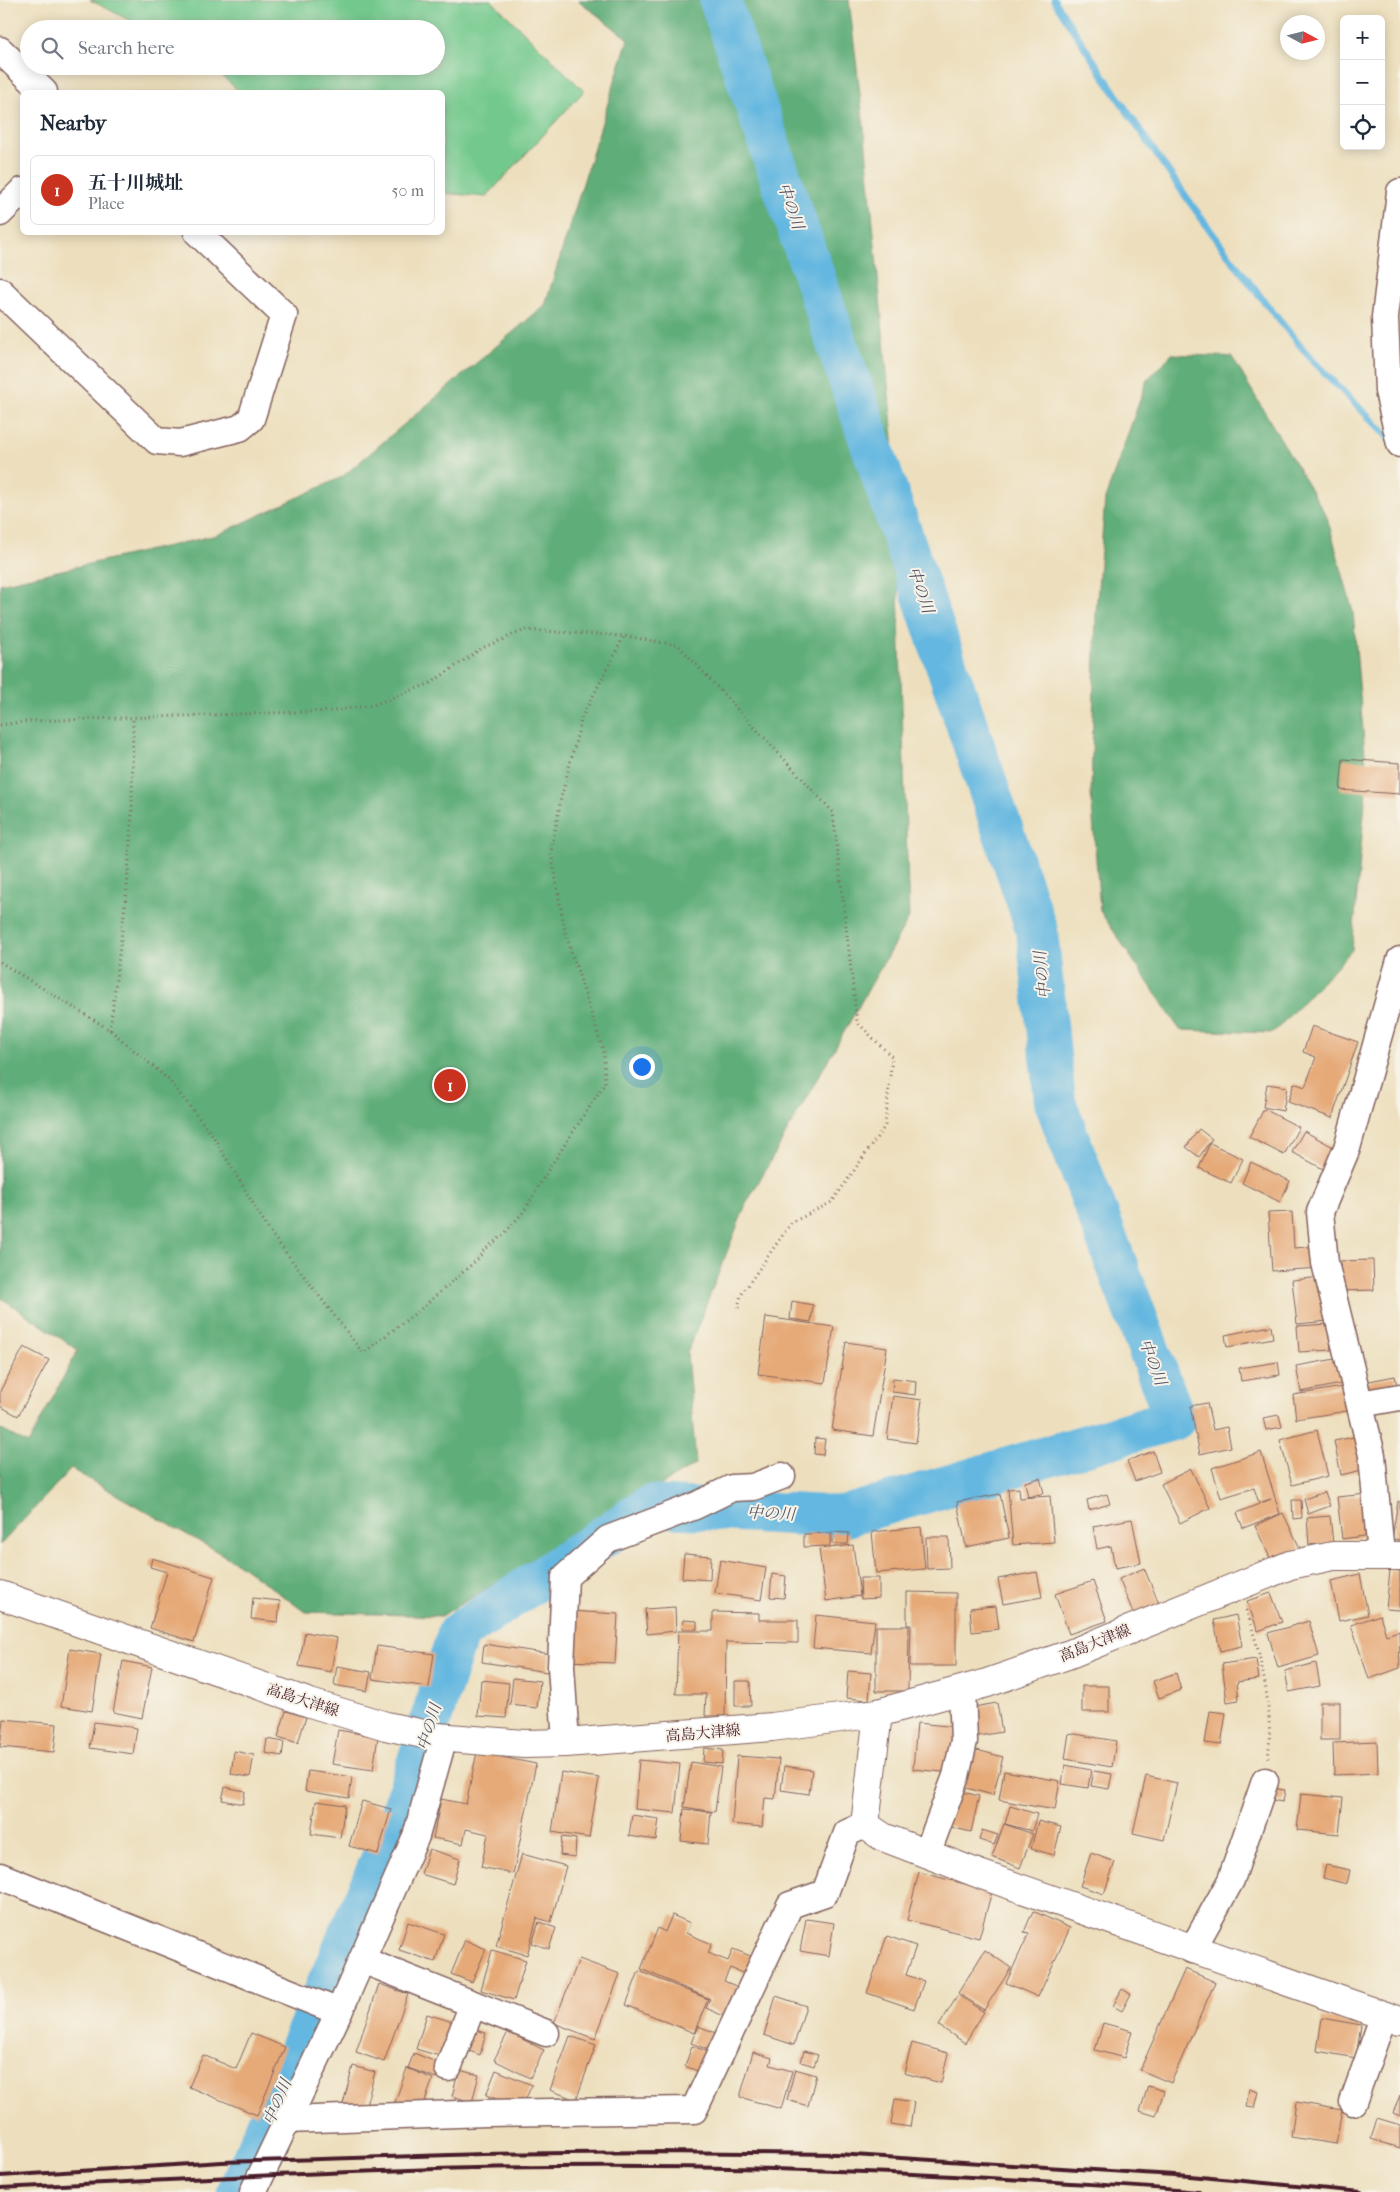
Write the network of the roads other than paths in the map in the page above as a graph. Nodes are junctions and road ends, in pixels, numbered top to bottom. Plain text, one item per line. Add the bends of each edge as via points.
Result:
1 (0, 50) edge
2 (20, 69) edge
3 (26, 75) edge
4 (42, 90) edge
5 (1400, 192) edge
6 (20, 193) edge
7 (0, 213) edge
8 (200, 235) edge
9 (0, 291) edge
10 (1399, 439) edge
11 (1400, 960) edge
12 (1400, 1397) edge
13 (1360, 1404) junction
14 (782, 1476) dead end
15 (1391, 1555) edge
16 (0, 1595) edge
17 (962, 1690) junction
18 (878, 1713) junction
19 (434, 1736) junction
20 (566, 1743) junction
21 (1265, 1781) road end
22 (865, 1825) junction
23 (927, 1854) junction
24 (0, 1876) edge
25 (1192, 1950) junction
26 (362, 1960) junction
27 (473, 2004) junction
28 (339, 2012) junction
29 (1392, 2018) edge
30 (546, 2033) dead end
31 (448, 2068) dead end
32 (1353, 2102) dead end
33 (288, 2120) junction
34 (253, 2192) edge

1 - 2 street
3 - 4 street
5 - 10 street via 1385,318 1388,391
6 - 7 street
8 - 9 street via 284,314 251,419 240,428 180,443 157,441
11 - 13 street via 1347,1148 1320,1212 1325,1263
12 - 13 street
13 - 15 street
14 - 20 street via 752,1488 732,1488 695,1506 608,1539 565,1577 561,1666
15 - 17 main road, 高島大津線 via 1332,1556 1290,1564 1070,1654
16 - 19 main road, 高島大津線 via 310,1703
17 - 18 main road, 高島大津線
17 - 23 street via 964,1741 956,1776
18 - 20 main road, 高島大津線 via 772,1727
18 - 22 main road
19 - 20 main road, 高島大津線 via 524,1744
19 - 26 street via 416,1836
21 - 25 street via 1231,1880
22 - 23 main road via 883,1837
22 - 33 street via 847,1833 826,1893 790,1905 694,2110 486,2112
23 - 25 main road
24 - 28 street
25 - 29 main road
26 - 27 street
26 - 28 street
27 - 30 street
27 - 31 street
28 - 33 street
29 - 32 street
33 - 34 street

